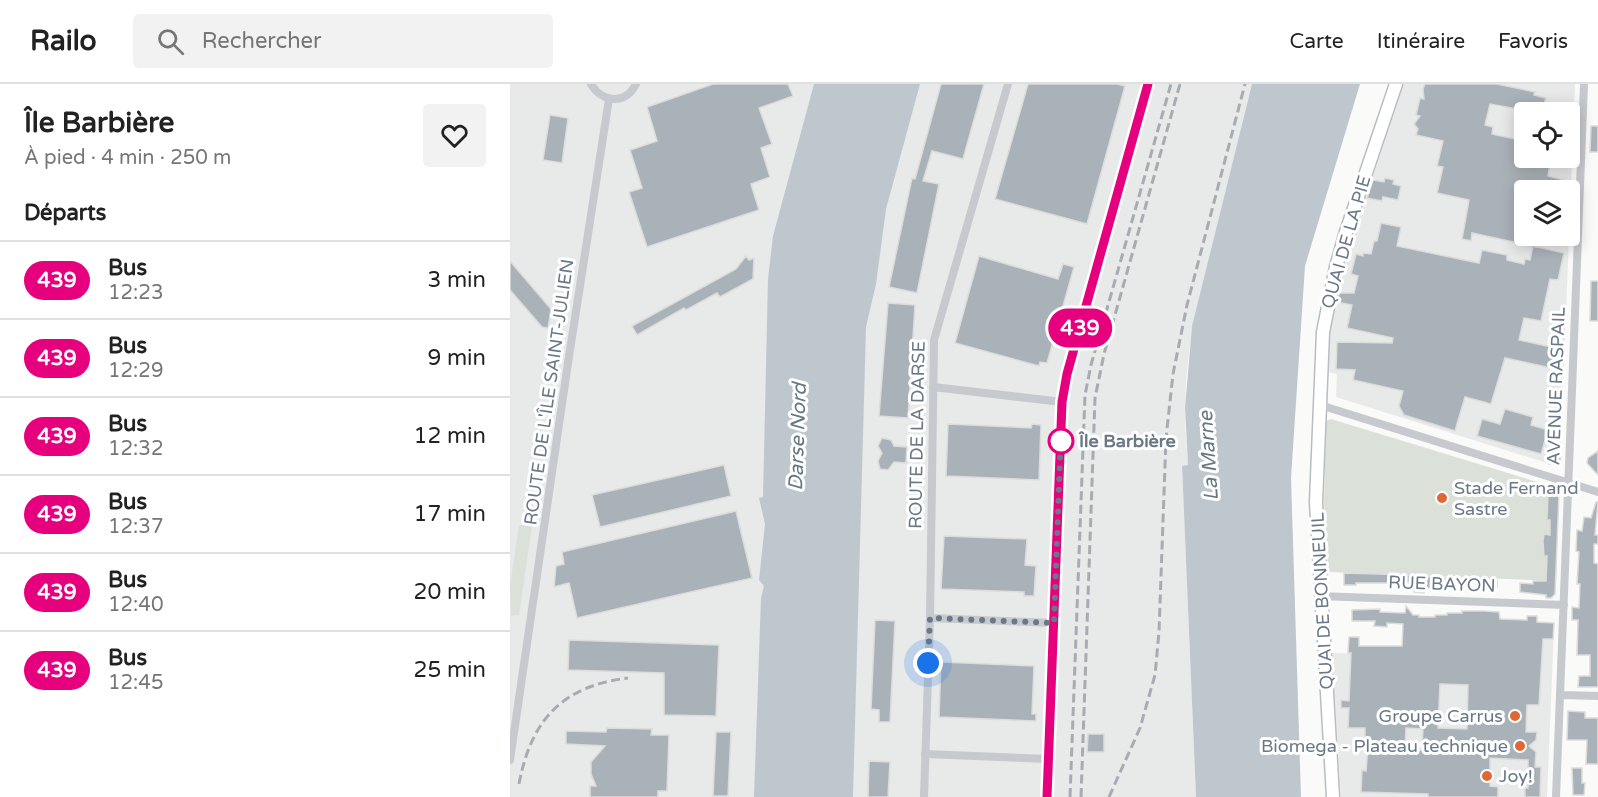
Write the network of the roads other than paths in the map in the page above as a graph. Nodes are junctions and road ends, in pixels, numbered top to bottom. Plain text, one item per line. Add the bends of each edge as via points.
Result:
1 (591, 84) edge
2 (636, 84) edge
3 (1008, 84) edge
4 (1148, 84) edge
5 (1396, 84) edge
6 (1584, 84) edge
7 (609, 99) junction
8 (933, 387) junction
9 (1062, 402) junction
10 (1320, 405) junction
11 (1569, 482) junction
12 (1598, 492) edge
13 (1321, 596) junction
14 (1564, 605) junction
15 (930, 618) junction
16 (1054, 623) junction
17 (1560, 695) junction
18 (1598, 696) edge
19 (925, 754) junction
20 (1049, 759) junction
21 (510, 760) edge
22 (924, 797) edge
23 (1047, 797) edge
24 (1333, 797) edge
25 (1556, 797) edge

1 - 7 street
2 - 7 street via 624,98
3 - 8 street, ROUTE DE LA DARSE via 934,340
4 - 9 street
5 - 10 street, QUAI DE LA PIE via 1336,267 1323,332
6 - 11 street, AVENUE RASPAIL
7 - 21 street, ROUTE DE L'ÎLE SAINT-JULIEN
8 - 9 street
8 - 15 street, ROUTE DE LA DARSE
9 - 16 street
10 - 11 street
10 - 13 street, QUAI DE BONNEUIL via 1316,502
11 - 12 street
11 - 14 street, AVENUE RASPAIL
13 - 14 street, RUE BAYON
13 - 24 street, QUAI DE BONNEUIL
14 - 17 street, AVENUE RASPAIL
15 - 16 street
15 - 19 street, ROUTE DE LA DARSE
16 - 20 street
17 - 18 street
17 - 25 street, AVENUE RASPAIL
19 - 20 street
19 - 22 street, ROUTE DE LA DARSE
20 - 23 street

